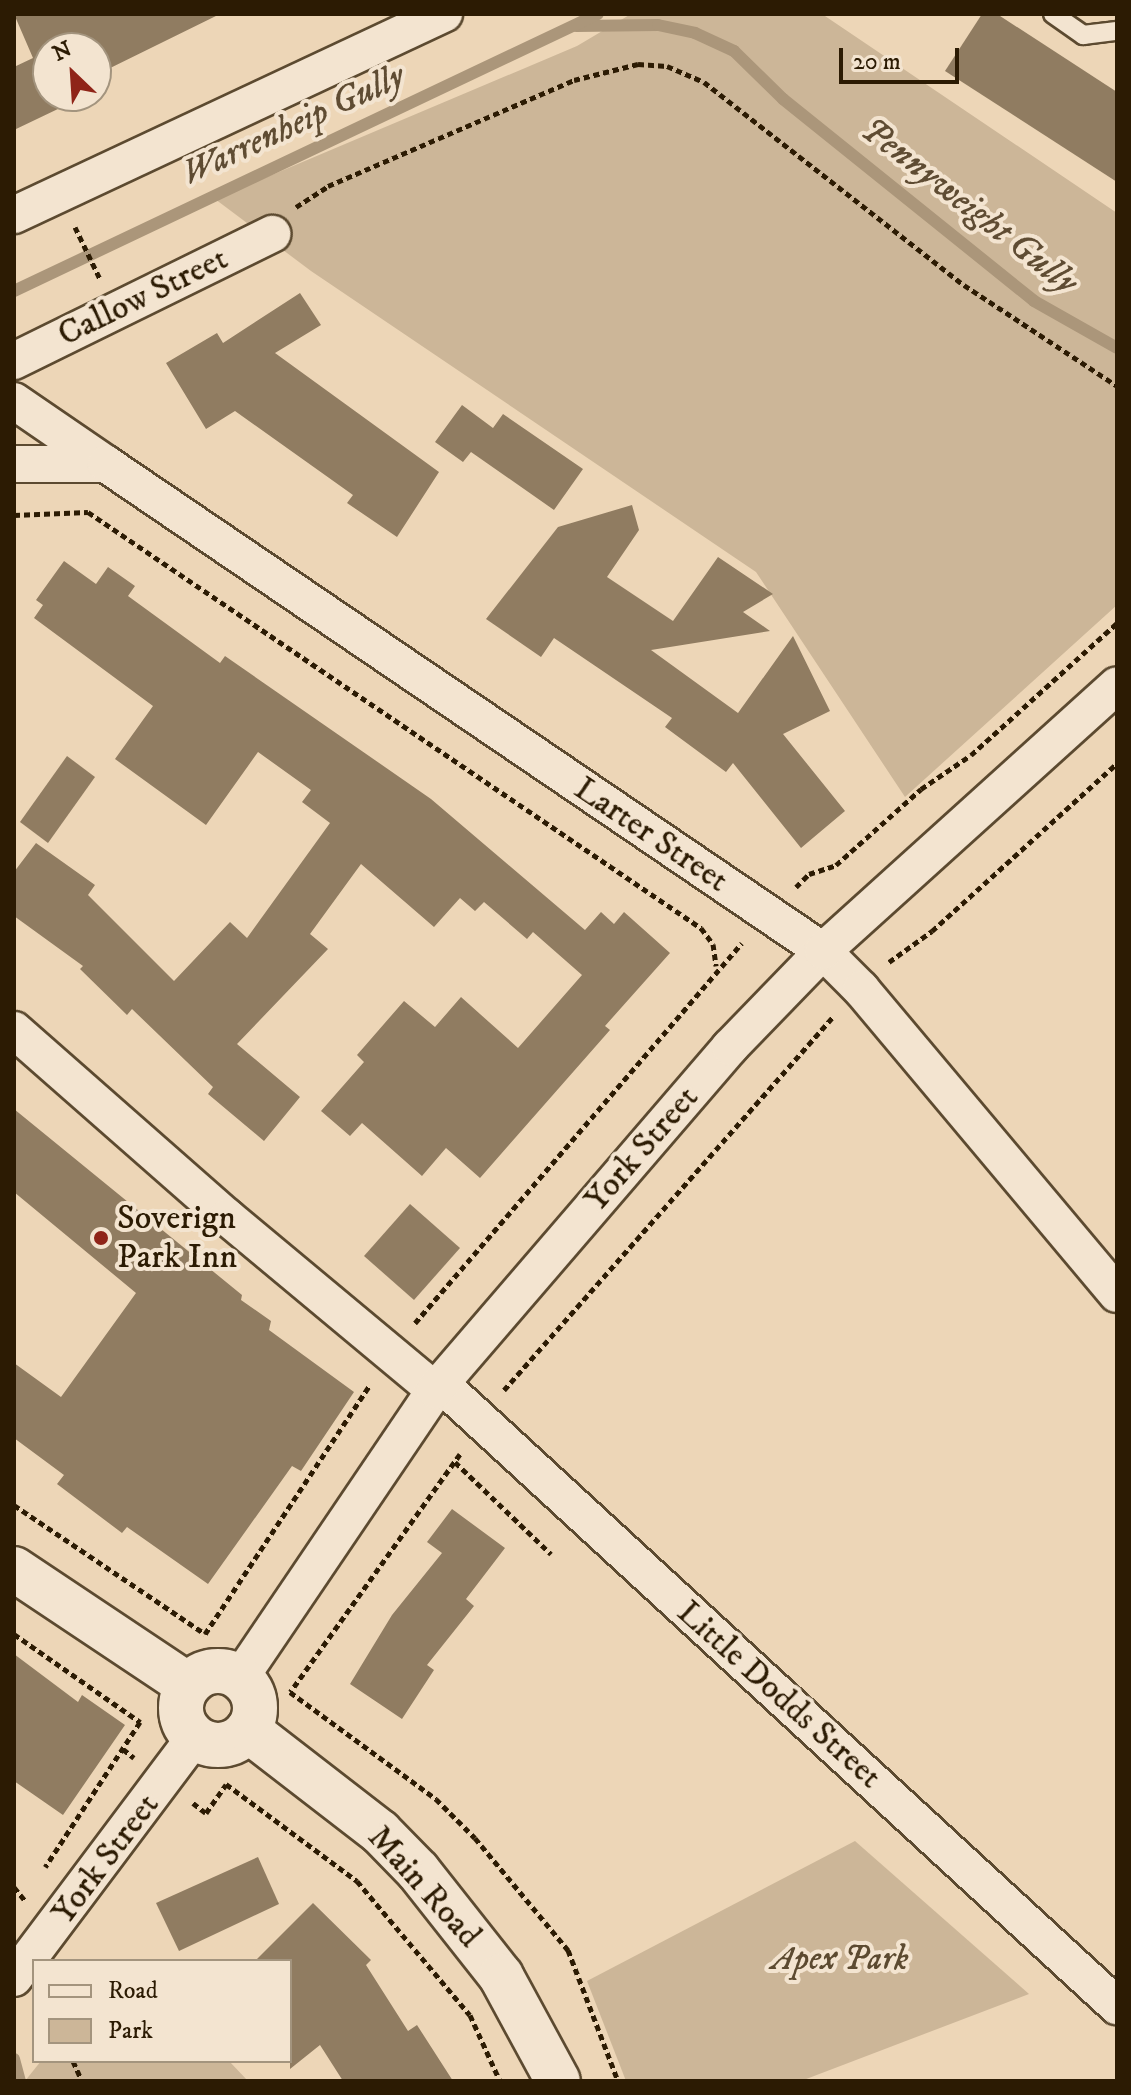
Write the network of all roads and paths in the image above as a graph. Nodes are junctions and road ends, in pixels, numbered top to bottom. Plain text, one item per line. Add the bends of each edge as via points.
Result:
1 (444, 14) edge
2 (1053, 14) edge
3 (1117, 31) edge
4 (14, 215) edge
5 (272, 234) joint
6 (82, 241) dead end
7 (96, 269) dead end
8 (14, 361) edge
9 (1117, 386) edge
10 (14, 401) edge
11 (14, 464) edge
12 (106, 464) junction
13 (14, 515) edge
14 (1117, 623) edge
15 (1117, 685) edge
16 (1117, 763) edge
17 (769, 915) junction
18 (823, 951) junction
19 (715, 970) junction
20 (861, 989) junction
21 (14, 1030) edge
22 (1117, 1294) edge
23 (391, 1354) junction
24 (438, 1387) junction
25 (481, 1422) junction
26 (455, 1462) junction
27 (14, 1505) edge
28 (551, 1554) dead end
29 (14, 1569) edge
30 (14, 1634) edge
31 (240, 1678) junction
32 (188, 1685) junction
33 (248, 1730) junction
34 (195, 1737) junction
35 (123, 1749) junction
36 (164, 1782) junction
37 (41, 1873) dead end
38 (33, 1886) dead end
39 (19, 1908) dead end
40 (14, 1978) edge
41 (1117, 2006) edge
42 (500, 2081) edge
43 (558, 2081) edge
44 (618, 2081) edge

1 - 4 street
2 - 3 lane via 1083,35
5 - 8 street, Callow Street
5 - 9 path via 297,206 328,186 574,80 655,63 704,82 964,285
6 - 7 path
10 - 12 street, Larter Street
11 - 12 street
12 - 17 street, Larter Street
13 - 19 path via 88,512 701,928 716,949
14 - 17 path via 971,755 921,789 836,865 809,874
15 - 18 street, York Street
16 - 20 path
17 - 18 street, Larter Street
17 - 19 path
18 - 20 street, Larter Street
18 - 24 street, York Street via 730,1047
19 - 23 path via 706,987
20 - 22 street, Larter Street
20 - 25 path
21 - 23 street, Little Dodds Street
23 - 24 street, Little Dodds Street
23 - 27 path via 205,1634
24 - 25 street, Little Dodds Street
24 - 31 street, York Street
25 - 26 path
25 - 41 street, Little Dodds Street
26 - 28 path
26 - 44 path via 290,1692 436,1799 475,1838 568,1950
29 - 32 main road
30 - 35 path via 140,1722
31 - 32 main road via 209,1672
31 - 33 main road via 255,1702
32 - 34 main road via 181,1713
33 - 34 main road via 223,1745
33 - 43 main road, Main Road via 380,1832 418,1871 501,1976
34 - 36 street, York Street
35 - 36 path
35 - 37 path
36 - 40 street, York Street
36 - 42 path via 206,1813 226,1784 357,1881 470,2015
38 - 39 path

